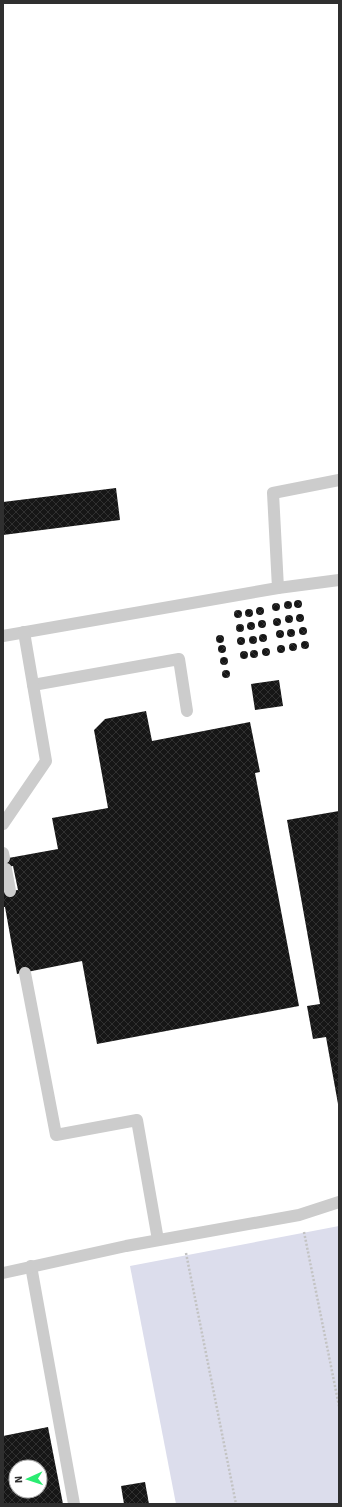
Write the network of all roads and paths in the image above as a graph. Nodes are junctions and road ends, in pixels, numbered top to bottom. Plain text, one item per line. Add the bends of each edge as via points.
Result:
1 (339, 480) edge
2 (339, 580) edge
3 (278, 588) junction
4 (24, 632) junction
5 (3, 636) edge
6 (33, 685) junction
7 (187, 711) dead end
8 (3, 824) edge
9 (4, 860) edge
10 (10, 891) dead end
11 (25, 973) dead end
12 (339, 1202) edge
13 (303, 1230) dead end
14 (158, 1240) junction
15 (186, 1252) dead end
16 (31, 1266) junction
17 (3, 1273) edge
18 (339, 1406) edge
19 (74, 1504) edge
20 (236, 1504) edge

1 - 3 lane via 273,493
2 - 3 lane
3 - 4 lane
4 - 5 lane
4 - 6 lane
6 - 7 lane via 179,659
6 - 8 lane via 46,761
9 - 10 lane
11 - 14 lane via 56,1135 137,1120
12 - 14 lane via 299,1215
13 - 18 path
14 - 16 lane
15 - 20 path
16 - 17 lane
16 - 19 lane

